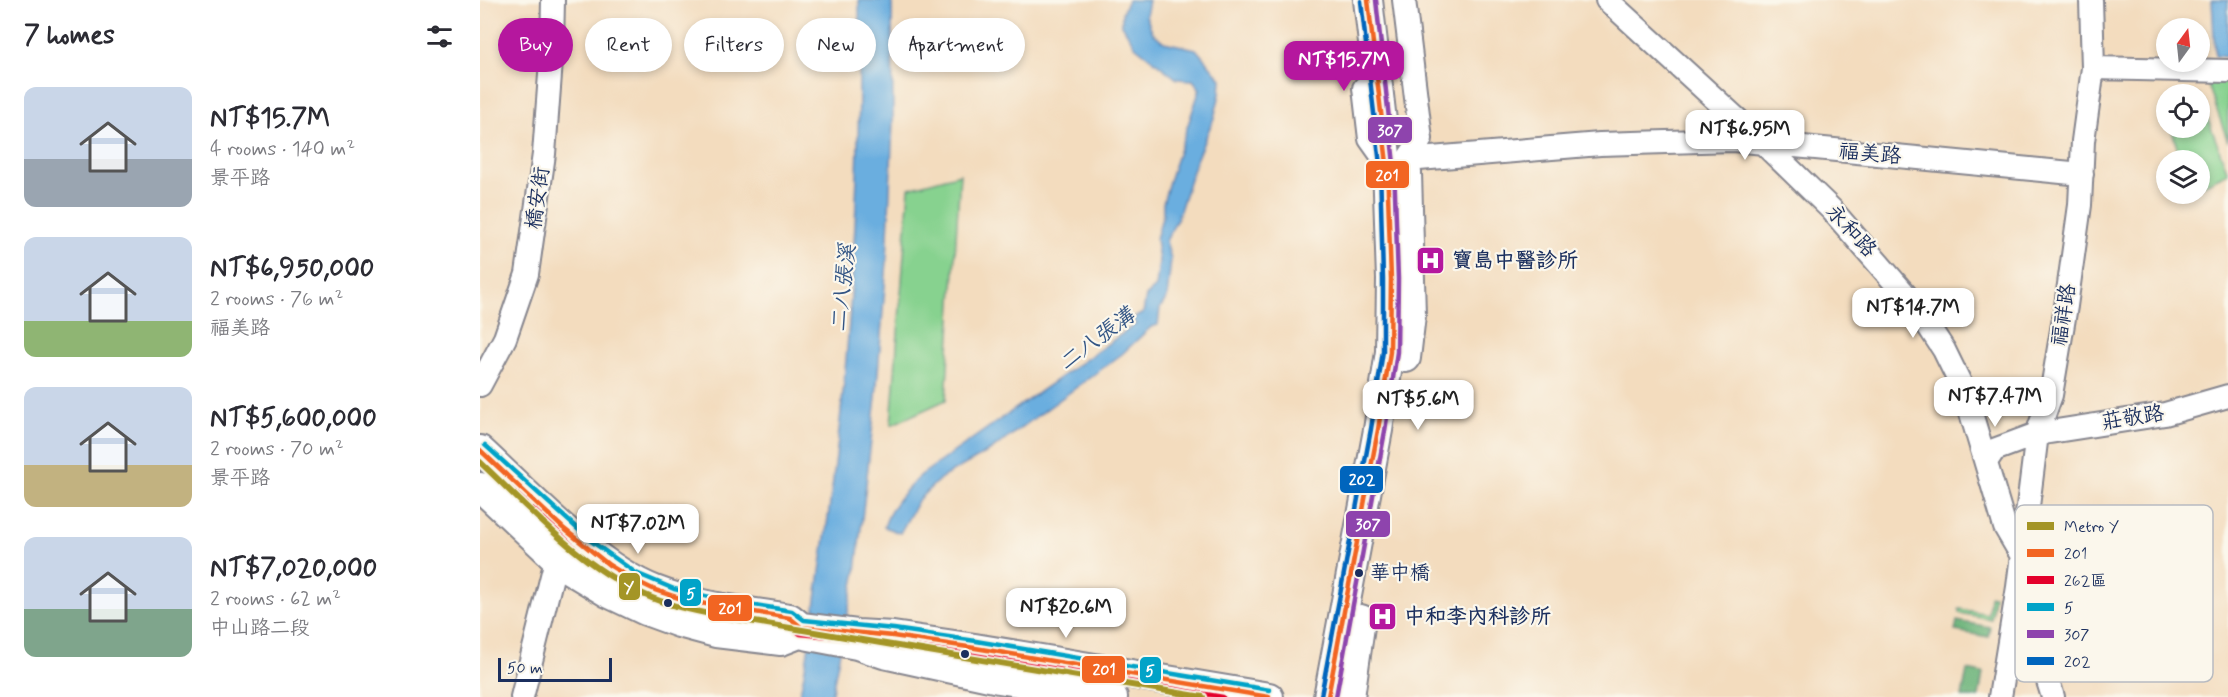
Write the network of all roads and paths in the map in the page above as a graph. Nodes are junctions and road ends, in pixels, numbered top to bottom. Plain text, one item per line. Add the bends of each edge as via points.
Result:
1 (553, 0) edge
2 (1354, 0) edge
3 (1368, 0) edge
4 (1385, 0) edge
5 (1404, 0) edge
6 (1607, 0) edge
7 (2091, 0) edge
8 (2093, 68) junction
9 (2228, 71) edge
10 (1762, 142) junction
11 (1395, 148) junction
12 (2082, 174) junction
13 (480, 385) edge
14 (2228, 396) edge
15 (2037, 434) junction
16 (480, 450) edge
17 (1986, 462) junction
18 (480, 487) edge
19 (2028, 505) edge
20 (569, 532) junction
21 (2015, 544) edge
22 (556, 560) junction
23 (2015, 605) edge
24 (800, 630) junction
25 (857, 640) junction
26 (2048, 682) edge
27 (522, 697) edge
28 (1113, 697) edge
29 (1269, 697) edge
30 (1328, 697) edge
31 (1350, 697) edge
32 (2000, 697) edge
33 (2053, 697) edge

1 - 13 street, 橋安街 via 544,154 527,274 505,338
2 - 11 street via 1370,139
3 - 11 main road
4 - 11 main road
5 - 11 street via 1421,139
6 - 10 street, 永和路
7 - 8 street, 福祥路
8 - 9 street
8 - 12 street, 福祥路
10 - 11 street, 福美路
10 - 12 street, 福美路
10 - 17 street, 永和路 via 1853,232 1916,307 1944,350 1965,393
11 - 30 main road via 1390,352
11 - 31 main road via 1411,315
12 - 15 street, 福祥路 via 2060,339 2050,395
14 - 15 street, 莊敬路 via 2165,414
15 - 17 street, 莊敬路 via 1994,450
15 - 19 street, 福祥路
16 - 20 main road
17 - 21 street, 永和路 via 2005,527
18 - 22 main road
20 - 22 street
20 - 24 main road via 602,560 653,590 684,600 790,618
22 - 24 main road via 608,593 679,623 716,633 781,641
22 - 27 street
23 - 32 street, 福祥路
24 - 25 main road
25 - 28 main road via 884,654 999,679
25 - 29 main road via 892,636
26 - 33 street

